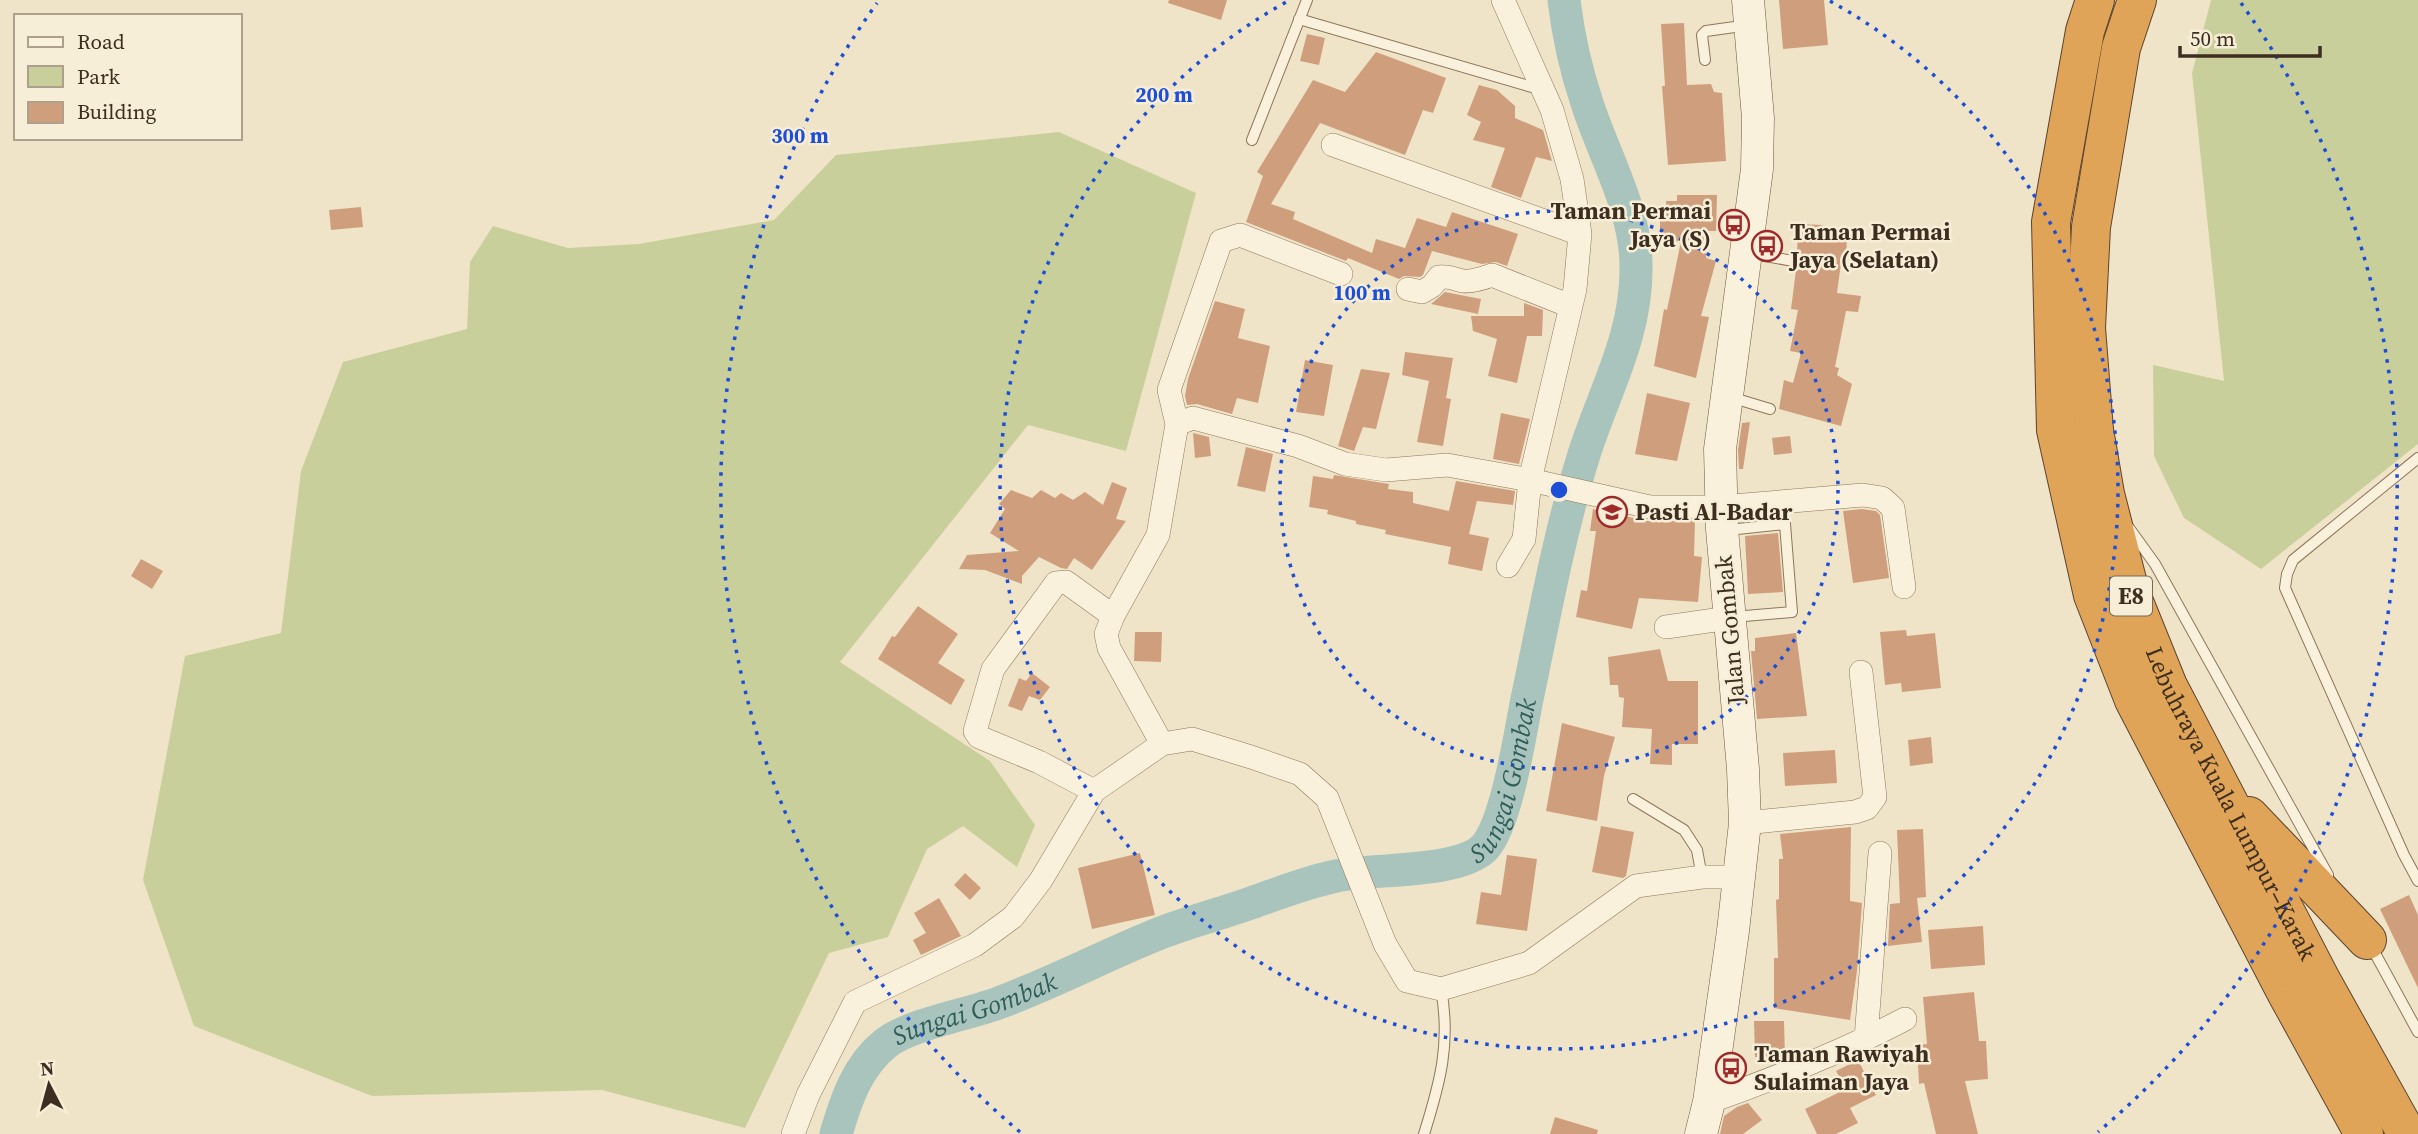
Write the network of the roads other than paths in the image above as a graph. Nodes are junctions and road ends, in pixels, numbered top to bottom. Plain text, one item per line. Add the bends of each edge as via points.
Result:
1 (1307, 0) edge
2 (1503, 0) edge
3 (2095, 0) edge
4 (2137, 0) edge
5 (1749, 13) edge
6 (1300, 19) junction
7 (1704, 60) dead end
8 (1544, 90) junction
9 (1252, 140) dead end
10 (1333, 145) dead end
11 (1580, 234) junction
12 (1746, 253) junction
13 (1799, 262) dead end
14 (1341, 274) dead end
15 (1408, 289) dead end
16 (1570, 306) junction
17 (1727, 397) junction
18 (1770, 409) dead end
19 (1177, 424) junction
20 (2418, 458) edge
21 (1530, 480) junction
22 (2105, 494) junction
23 (1720, 507) junction
24 (1508, 566) dead end
25 (1905, 587) dead end
26 (1113, 616) junction
27 (1732, 617) junction
28 (1666, 627) dead end
29 (1861, 672) dead end
30 (1162, 744) junction
31 (2217, 780) junction
32 (1094, 791) junction
33 (1633, 799) dead end
34 (1745, 823) junction
35 (1880, 853) dead end
36 (1702, 877) junction
37 (1740, 877) junction
38 (2418, 881) edge
39 (2334, 885) dead end
40 (2340, 896) dead end
41 (2367, 940) junction
42 (1441, 989) junction
43 (1905, 1019) dead end
44 (2418, 1032) edge
45 (1866, 1039) junction
46 (2335, 1082) junction
47 (1709, 1102) junction
48 (793, 1134) edge
49 (1424, 1134) edge
50 (1701, 1134) edge
51 (2351, 1134) edge
52 (2364, 1134) edge
53 (2407, 1134) edge

1 - 6 lane
2 - 8 street
3 - 46 highway, Lebuhraya Kuala Lumpur–Karak / E8 via 2085,32 2052,222 2056,430 2067,481 2093,596 2134,700
4 - 22 highway, Lebuhraya Kuala Lumpur–Karak / E8 via 2121,48 2091,227 2086,328 2094,430
5 - 7 lane via 1702,35
5 - 12 main road, Jalan Gombak via 1758,118 1757,169
6 - 8 lane
6 - 9 lane
8 - 11 street via 1572,179
10 - 11 street
11 - 16 street
12 - 13 lane
12 - 17 main road, Jalan Gombak
14 - 19 street via 1240,235 1221,240 1169,390
15 - 16 street via 1422,292 1439,277 1463,281 1492,275
16 - 21 street
17 - 18 lane
17 - 23 main road, Jalan Gombak via 1720,449
19 - 21 street via 1193,418 1298,446 1345,464 1387,470 1447,465
19 - 26 street via 1158,535
20 - 38 lane via 2293,560 2285,588
21 - 23 street via 1650,507
21 - 24 street via 1524,539
22 - 31 highway, Lebuhraya Kuala Lumpur–Karak / E8 via 2130,592 2168,686
22 - 39 lane via 2155,564
23 - 25 street via 1863,495 1882,498 1893,508
23 - 27 main road, Jalan Gombak
26 - 30 street via 1106,634 1109,648
26 - 32 street via 1066,582 1056,583 993,668 975,731 979,737
27 - 27 lane via 1728,530 1785,523 1791,612
27 - 28 street
27 - 34 main road, Jalan Gombak
29 - 34 street via 1875,797 1867,808
30 - 32 street
30 - 42 street via 1192,739 1300,774 1327,798 1385,944 1407,981
31 - 41 highway
31 - 53 highway, Lebuhraya Kuala Lumpur–Karak / E8
32 - 48 street via 1041,880 1013,917 975,945 855,1002
33 - 36 lane via 1684,830 1697,850
34 - 37 main road, Jalan Gombak
35 - 45 street
36 - 37 street
36 - 42 street via 1636,886 1529,963
37 - 47 main road, Jalan Gombak
40 - 41 lane
41 - 44 lane
42 - 49 lane via 1446,1017 1441,1079
43 - 45 street
45 - 47 street
46 - 51 lane
46 - 52 highway, Lebuhraya Kuala Lumpur–Karak / E8
47 - 50 main road, Jalan Gombak

